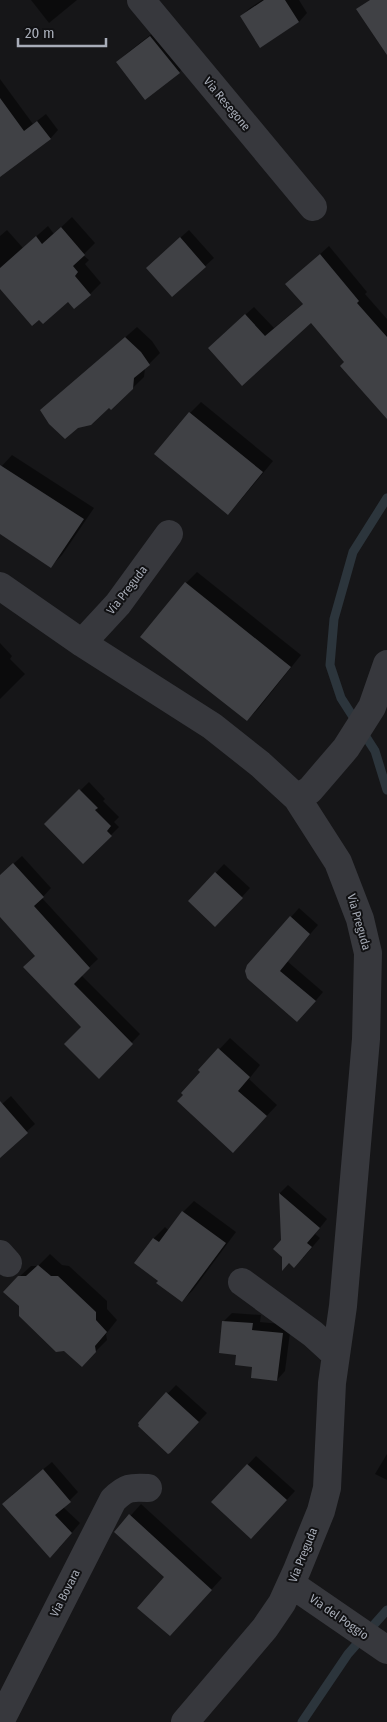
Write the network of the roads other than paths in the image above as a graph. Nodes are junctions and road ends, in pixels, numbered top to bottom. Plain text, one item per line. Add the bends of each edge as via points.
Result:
1 (141, 0) edge
2 (313, 207) dead end
3 (169, 534) dead end
4 (0, 586) edge
5 (82, 643) junction
6 (387, 664) edge
7 (297, 798) junction
8 (242, 1282) dead end
9 (336, 1355) junction
10 (148, 1488) dead end
11 (291, 1584) junction
12 (384, 1647) edge
13 (0, 1722) edge
14 (185, 1722) edge

1 - 2 street, Via Resegone
3 - 5 street, Via Preguda via 118,604
4 - 5 street, Via Preguda
5 - 7 street, Via Preguda via 212,726
6 - 7 street via 372,706 346,748 310,790
7 - 9 street, Via Preguda via 338,862 357,911 368,953 366,1039
8 - 9 street
9 - 11 street, Via Preguda via 327,1488
10 - 13 street, Via Bovara via 129,1487 113,1500
11 - 12 street, Via del Poggio
11 - 14 street, Via Preguda via 265,1628

